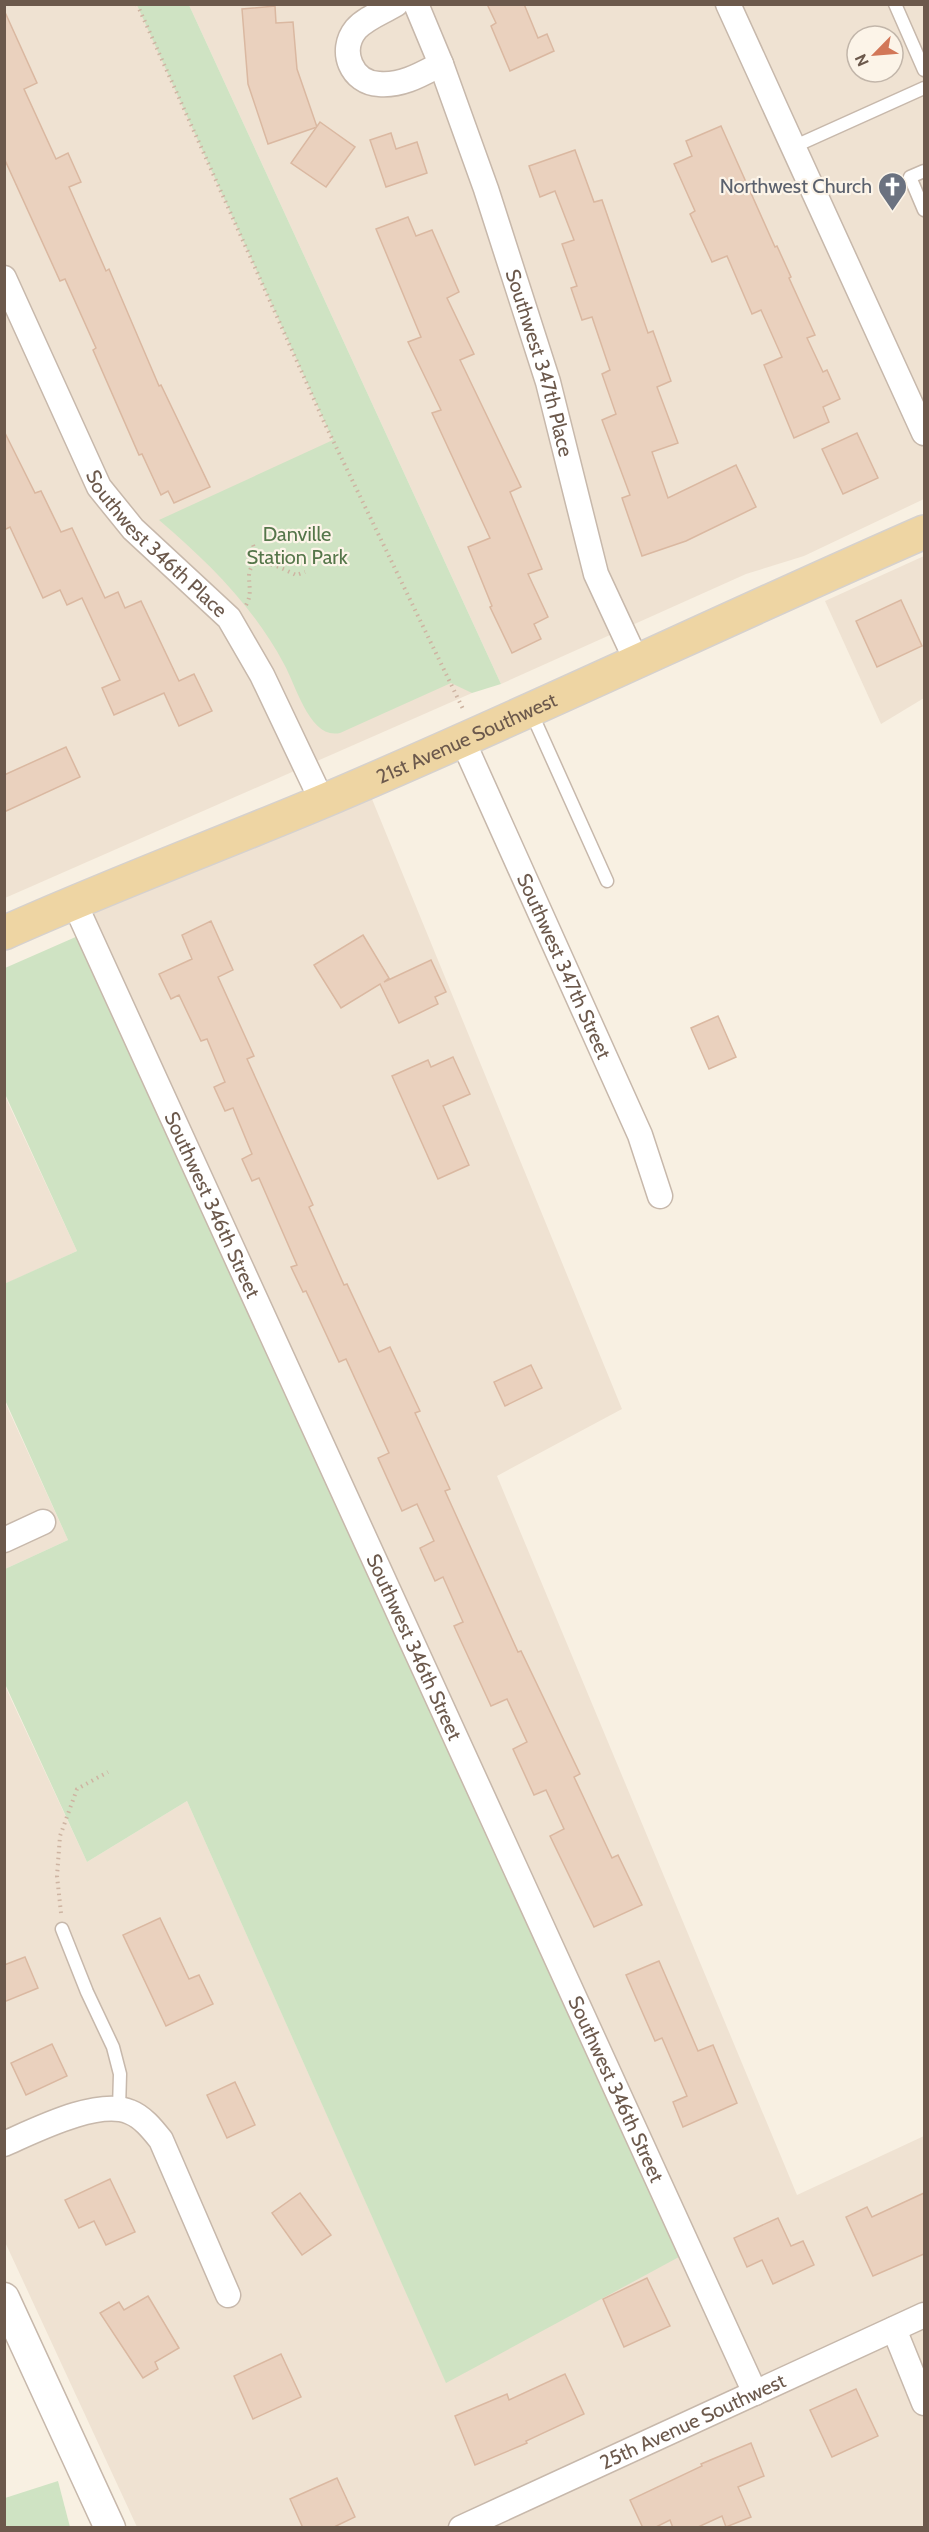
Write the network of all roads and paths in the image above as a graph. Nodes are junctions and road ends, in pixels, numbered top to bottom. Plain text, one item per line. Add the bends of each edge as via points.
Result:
1 (137, 4) edge
2 (396, 4) edge
3 (416, 4) edge
4 (728, 4) edge
5 (895, 4) edge
6 (441, 64) junction
7 (924, 70) edge
8 (924, 88) edge
9 (793, 147) junction
10 (924, 171) edge
11 (924, 210) edge
12 (4, 278) edge
13 (924, 433) edge
14 (924, 532) edge
15 (253, 545) dead end
16 (260, 563) junction
17 (305, 572) dead end
18 (229, 618) junction
19 (636, 660) junction
20 (530, 709) junction
21 (468, 736) junction
22 (322, 801) junction
23 (608, 881) dead end
24 (74, 902) junction
25 (4, 933) edge
26 (660, 1196) dead end
27 (43, 1522) dead end
28 (4, 1540) edge
29 (108, 1772) dead end
30 (62, 1929) joint
31 (125, 2110) junction
32 (4, 2144) edge
33 (228, 2295) dead end
34 (4, 2298) edge
35 (924, 2315) edge
36 (894, 2329) junction
37 (755, 2393) junction
38 (924, 2403) edge
39 (110, 2528) edge
40 (460, 2528) edge

1 - 21 path
2 - 6 street via 356,29 347,53 353,70 364,81 388,84 415,78
3 - 6 street, Southwest 347th Place
4 - 9 street
5 - 7 lane
6 - 19 street, Southwest 347th Place via 548,382 596,574
8 - 9 lane
9 - 13 street
10 - 11 lane via 910,177
12 - 18 street, Southwest 346th Place via 99,487 133,529
14 - 19 main road, 21st Avenue Southwest
15 - 16 path
16 - 17 path via 296,575
16 - 18 path via 252,567 249,575 248,601
18 - 22 street, Southwest 346th Place via 262,675
19 - 20 main road, 21st Avenue Southwest
20 - 21 main road, 21st Avenue Southwest
20 - 23 lane
21 - 22 main road, 21st Avenue Southwest
21 - 26 street, Southwest 347th Street via 640,1135
22 - 24 main road, 21st Avenue Southwest
24 - 25 main road, 21st Avenue Southwest
24 - 37 street, Southwest 346th Street
27 - 28 street
29 - 30 path via 77,1789 60,1836 57,1876
30 - 31 lane via 113,2047
31 - 32 street via 76,2114
31 - 33 street via 153,2130 166,2149
34 - 39 street
35 - 36 street, 25th Avenue Southwest
36 - 37 street, 25th Avenue Southwest
36 - 38 street
37 - 40 street, 25th Avenue Southwest

